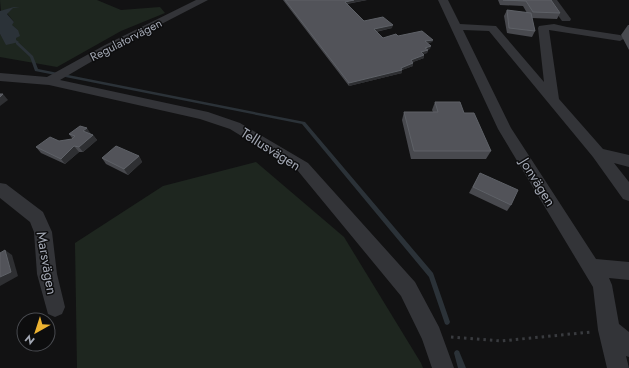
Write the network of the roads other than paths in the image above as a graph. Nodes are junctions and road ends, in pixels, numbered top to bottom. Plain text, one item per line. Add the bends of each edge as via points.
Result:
1 (203, 0) edge
2 (443, 0) edge
3 (552, 0) edge
4 (566, 19) dead end
5 (455, 27) junction
6 (620, 38) dead end
7 (0, 77) edge
8 (56, 77) junction
9 (553, 99) junction
10 (598, 153) junction
11 (629, 161) edge
12 (0, 189) edge
13 (629, 194) edge
14 (591, 267) junction
15 (629, 271) edge
16 (55, 307) dead end
17 (609, 330) junction
18 (629, 346) edge
19 (443, 368) edge
20 (618, 368) edge

1 - 8 street, Regulatorvägen
2 - 5 street, Jonvägen
3 - 4 street
5 - 9 street via 492,28
5 - 14 street, Jonvägen via 505,128
6 - 9 street via 558,27 543,28
7 - 8 street, Tellusvägen
8 - 19 street, Tellusvägen via 204,114 235,126 303,167 408,289 431,335
9 - 10 street
10 - 11 street
10 - 13 street
12 - 16 street, Marsvägen via 37,217 43,232 47,274
14 - 15 street
14 - 17 street, Jonvägen via 602,285
17 - 18 street
17 - 20 street, Jonvägen

